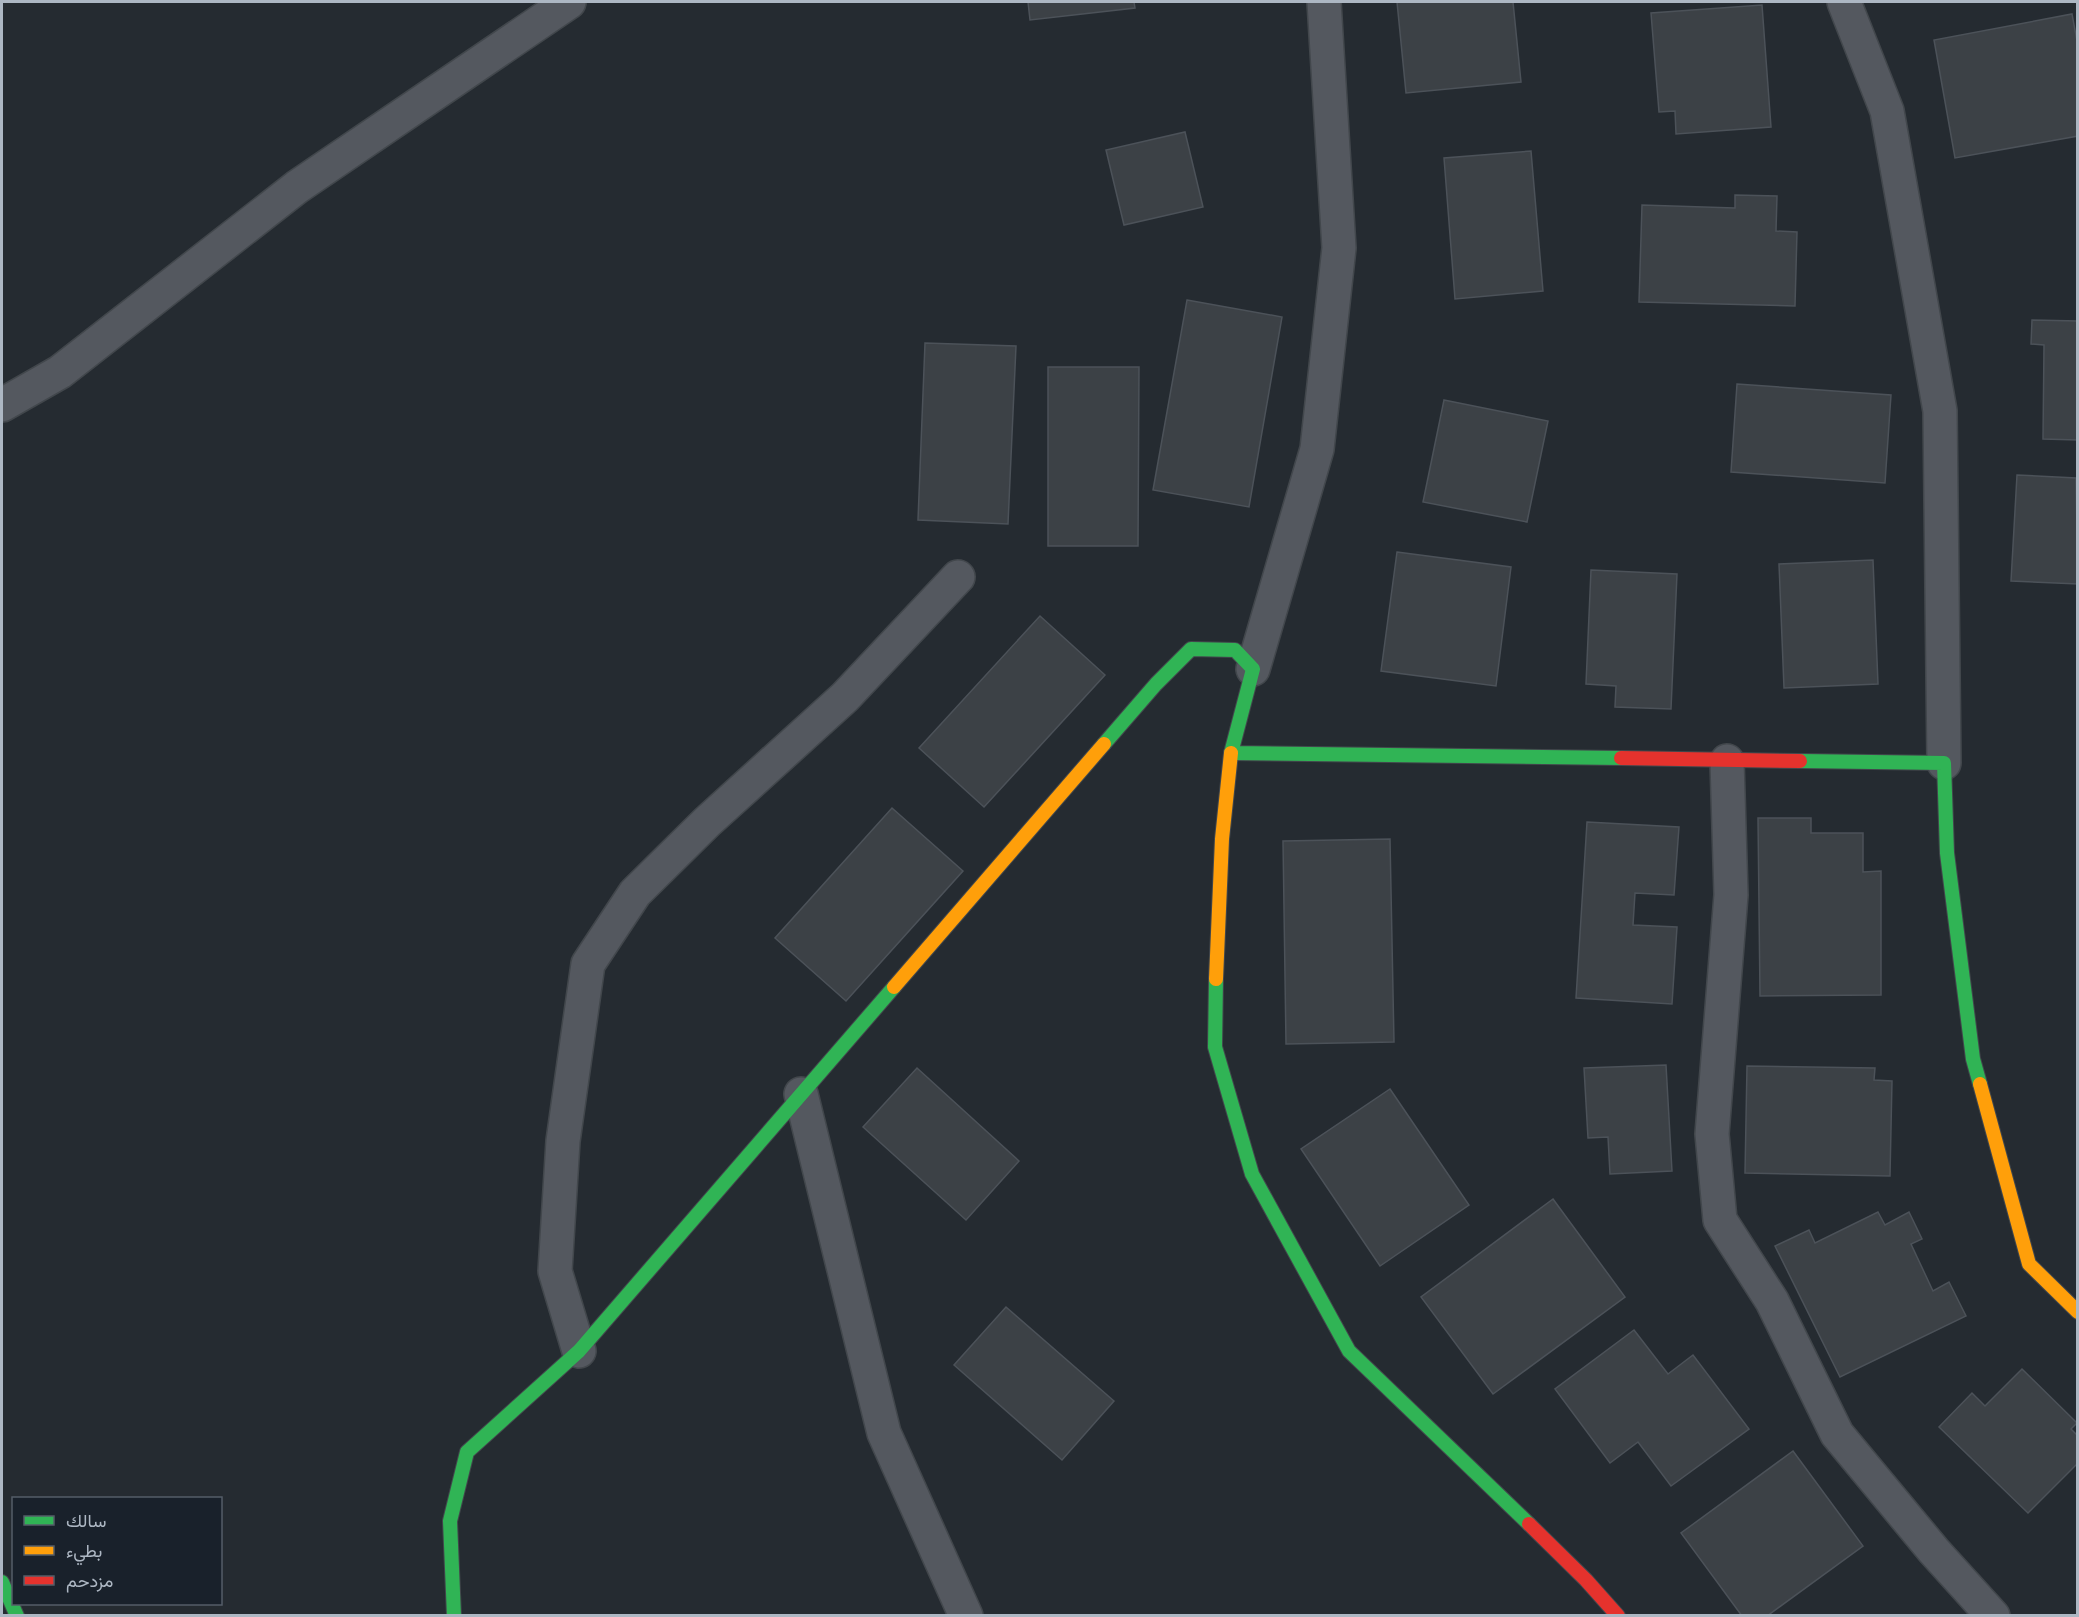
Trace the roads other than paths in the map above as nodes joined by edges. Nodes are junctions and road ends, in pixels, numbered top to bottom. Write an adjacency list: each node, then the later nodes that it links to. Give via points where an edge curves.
1 (569, 2): 4 (street, via 297,187 60,372)
2 (1324, 2): 6 (street, via 1339,248 1317,449)
3 (1844, 2): 9 (street, via 1887,111 1940,411)
4 (2, 405)
5 (958, 577): 12 (street, via 845,697 635,893 588,964 563,1142 555,1271)
6 (1253, 669): 7 (street); 10 (street, via 1235,650 1191,650 1155,684)
7 (1231, 753): 8 (street); 17 (street, via 1218,916 1215,1047 1252,1174 1349,1351 1586,1580)
8 (1727, 761): 9 (street); 18 (street, via 1731,895 1712,1134 1720,1220 1772,1301 1837,1434)
9 (1944, 764): 11 (street, via 1947,853 1973,1059 2029,1264)
10 (801, 1094): 12 (street); 16 (street, via 884,1433)
11 (2078, 1312)
12 (579, 1351): 15 (street, via 468,1452 450,1521)
13 (2, 1582): 14 (street)
14 (12, 1605)
15 (454, 1616)
16 (966, 1616)
17 (1618, 1616)
18 (1993, 1616)

